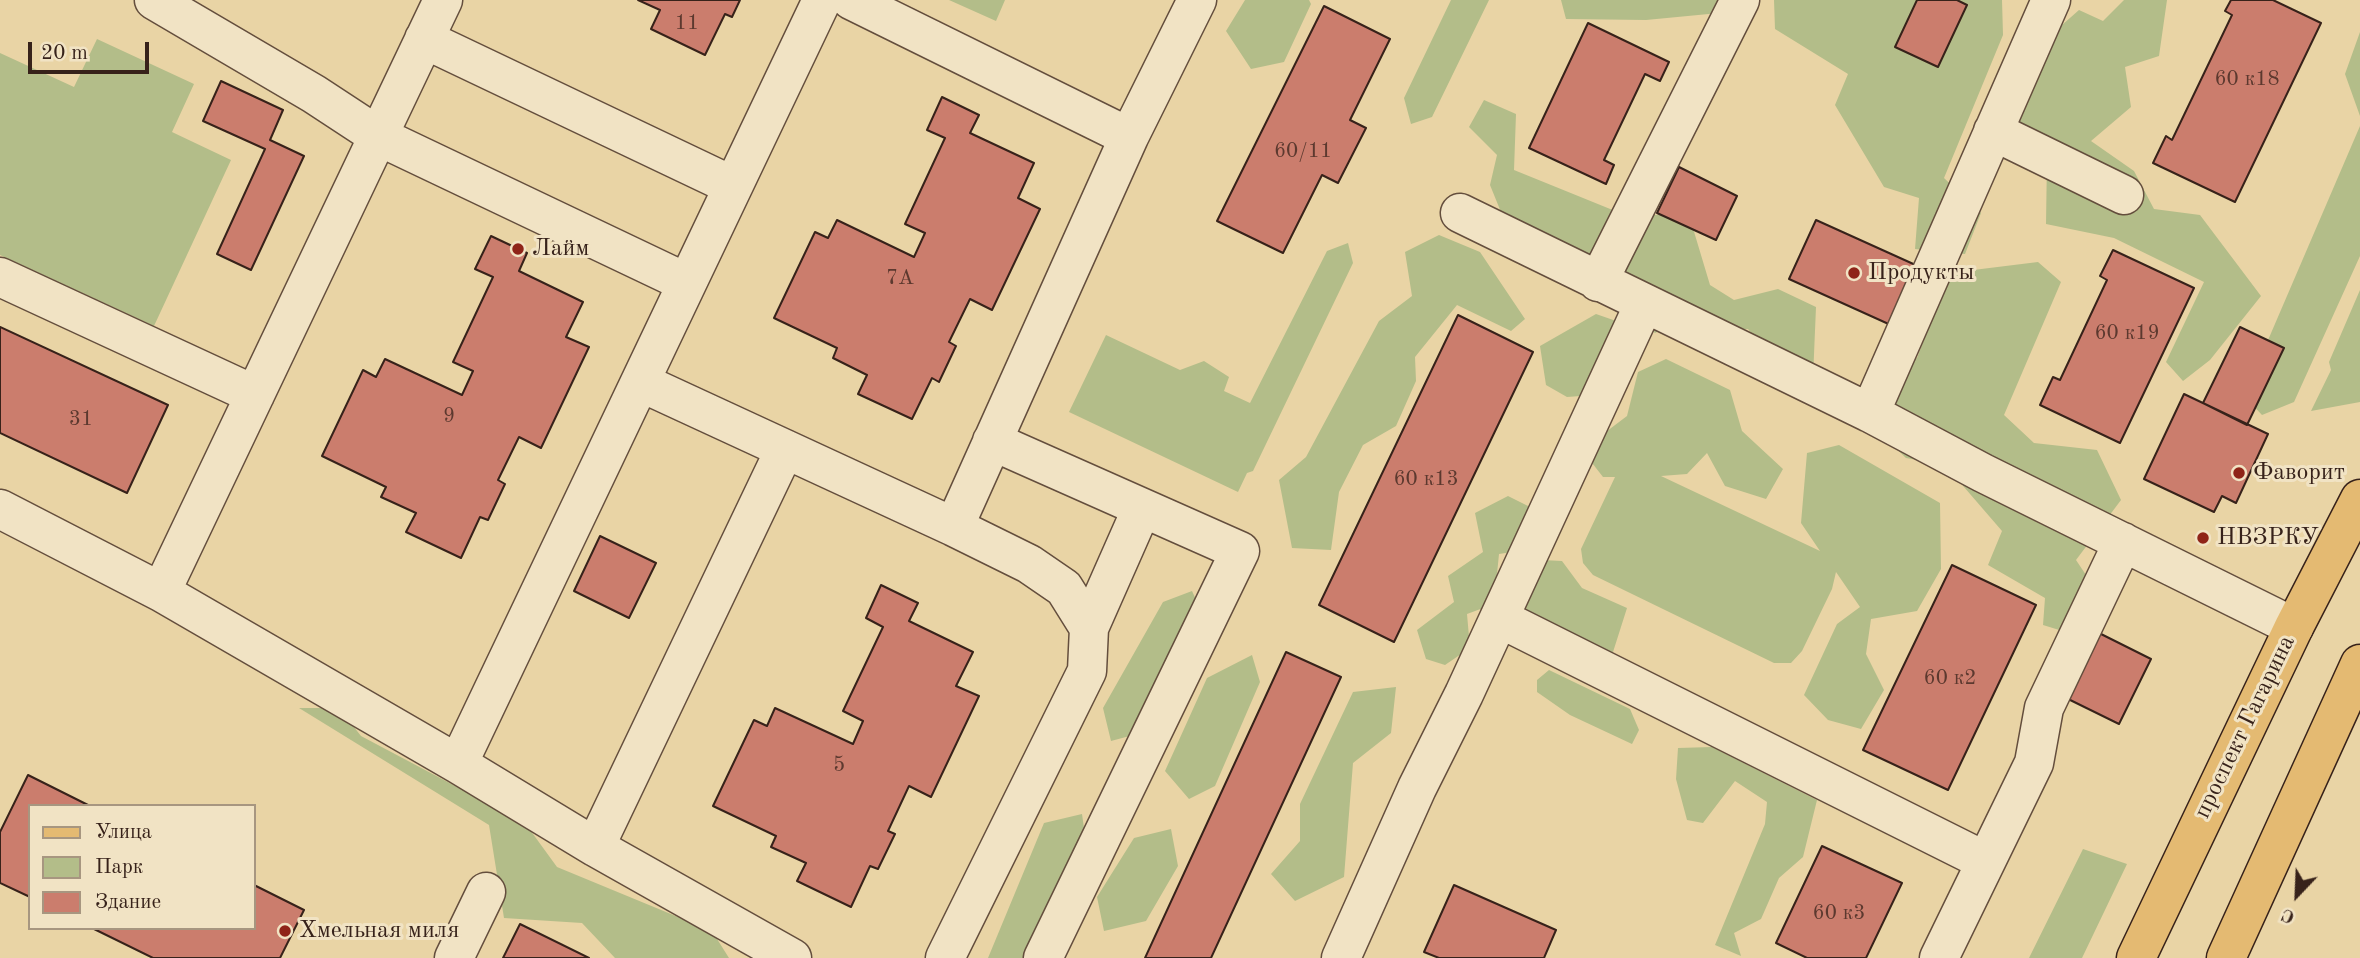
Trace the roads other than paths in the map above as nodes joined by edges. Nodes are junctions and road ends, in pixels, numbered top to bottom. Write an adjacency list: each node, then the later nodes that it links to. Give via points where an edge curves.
1 (154, 0): 9 (street)
2 (822, 0): 11 (street)
3 (851, 0): 10 (street)
4 (1197, 0): 10 (street)
5 (1740, 0): 15 (street)
6 (2051, 0): 8 (street)
7 (432, 12): 9 (street); 11 (street)
8 (1993, 131): 12 (street); 20 (street)
9 (378, 136): 16 (street); 19 (street)
10 (1129, 137): 21 (street)
11 (733, 186): 16 (street)
12 (2124, 195)
13 (1460, 213): 15 (street)
14 (0, 277): 19 (street)
15 (1598, 282): 17 (street)
16 (687, 283): 18 (street)
17 (1644, 304): 20 (street); 29 (street)
18 (640, 382): 22 (street); 33 (street)
19 (255, 396): 28 (street)
20 (1870, 413): 27 (street)
21 (992, 441): 24 (street); 26 (street)
22 (785, 449): 26 (street); 34 (street)
23 (2360, 499): 30 (main road, проспект Гагарина)
24 (1142, 508): 31 (street); 40 (street, via 1240,551)
25 (0, 509): 28 (street)
26 (954, 527): 31 (street, via 1029,564 1064,588)
27 (2123, 542): 30 (street); 35 (street, via 2044,708 2034,763)
28 (161, 592): 33 (street)
29 (1499, 618): 35 (street); 41 (street)
30 (2294, 627): 43 (main road, проспект Гагарина)
31 (1089, 628): 39 (street, via 1087,671)
32 (2360, 664): 44 (main road)
33 (458, 764): 34 (street)
34 (595, 848): 38 (street)
35 (1985, 861): 42 (street)
36 (486, 892): 37 (street)
37 (454, 958)
38 (792, 958)
39 (945, 958)
40 (1043, 958)
41 (1341, 958)
42 (1938, 958)
43 (2136, 958)
44 (2225, 958)

